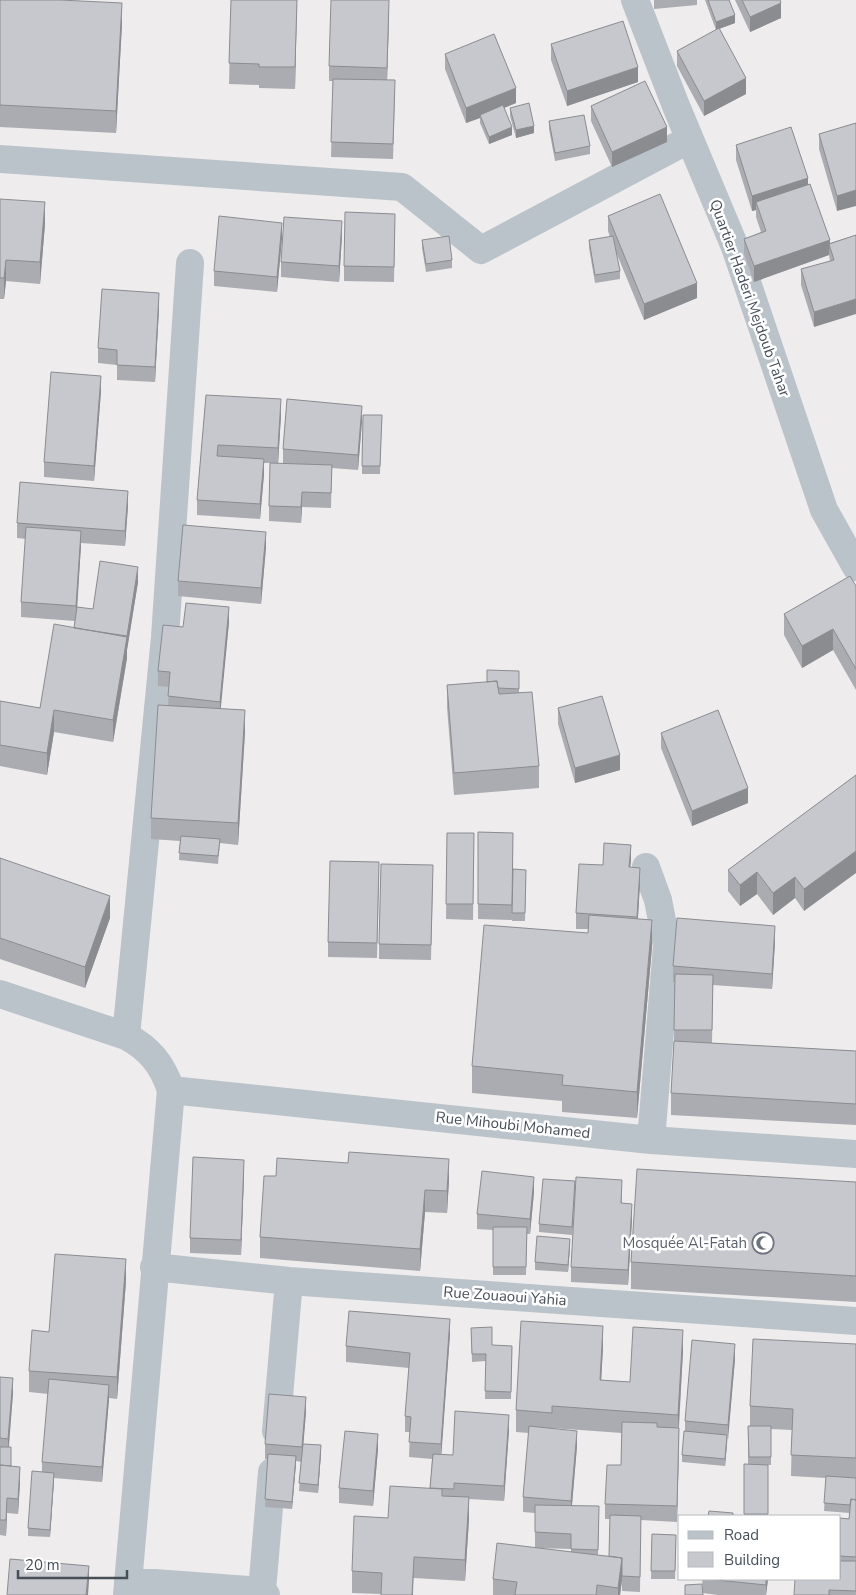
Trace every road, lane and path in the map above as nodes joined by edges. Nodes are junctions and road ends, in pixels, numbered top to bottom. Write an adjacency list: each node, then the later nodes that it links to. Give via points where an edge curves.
1 (635, 0): 2 (street, Quartier Haderi Mejdoub Tahar)
2 (690, 139): 3 (street, via 481,250 402,187); 5 (street, Quartier Haderi Mejdoub Tahar, via 735,246 824,510)
3 (0, 159)
4 (190, 263): 8 (street, via 165,638)
5 (856, 567)
6 (646, 867): 10 (street, via 658,900 667,946)
7 (0, 994): 8 (street)
8 (126, 1036): 9 (street, via 144,1046 165,1072)
9 (171, 1090): 10 (street, Rue Mihoubi Mohamed); 12 (street)
10 (651, 1140): 11 (street, Rue Mihoubi Mohamed)
11 (856, 1154)
12 (154, 1267): 13 (street, Rue Zouaoui Yahia); 15 (street)
13 (289, 1281): 14 (street, Rue Zouaoui Yahia); 16 (street)
14 (856, 1321)
15 (127, 1588): 16 (street)
16 (264, 1593)

